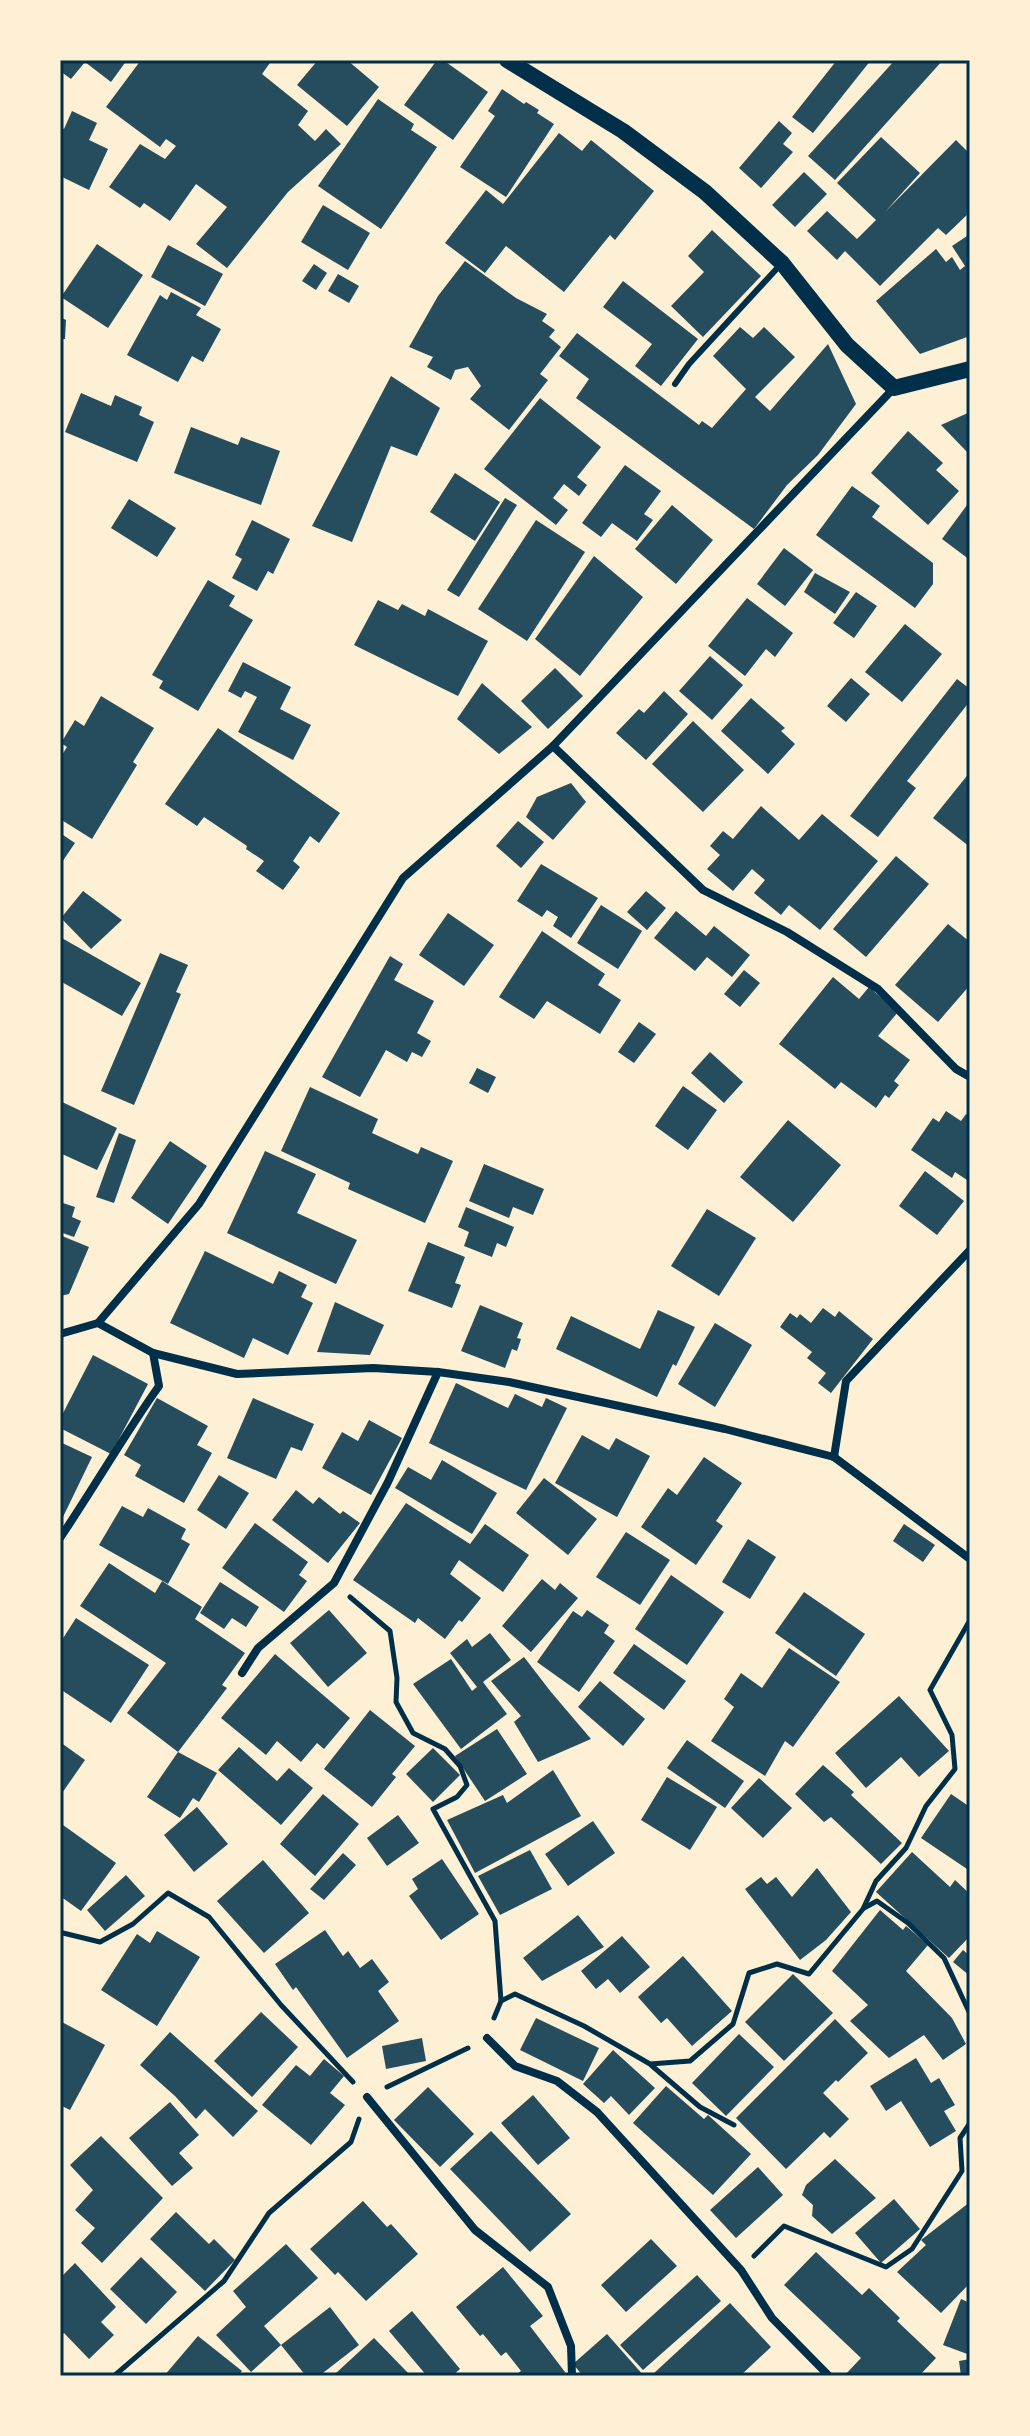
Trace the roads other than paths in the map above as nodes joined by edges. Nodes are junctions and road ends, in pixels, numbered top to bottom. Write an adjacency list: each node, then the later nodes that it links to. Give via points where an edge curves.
1 (507, 60): 2 (main road, via 623,131 705,192)
2 (782, 263): 4 (lane); 5 (main road, via 847,345)
3 (970, 369): 5 (main road)
4 (675, 384)
5 (894, 388): 6 (street)
6 (553, 746): 7 (street, via 703,890 787,932 878,989); 9 (street, via 403,878 199,1204)
7 (970, 1077)
8 (970, 1250): 13 (street, via 846,1381)
9 (98, 1323): 10 (street); 11 (street)
10 (60, 1334)
11 (153, 1353): 12 (street, via 237,1374 373,1368); 14 (street, via 159,1386)
12 (438, 1372): 13 (street, via 509,1382); 16 (street, via 334,1583 258,1648)
13 (834, 1457): 15 (street)
14 (60, 1538)
15 (970, 1559)
16 (242, 1673)
17 (487, 2038): 20 (street, via 515,2066 557,2081 597,2112 741,2270 772,2318)
18 (367, 2097): 19 (street, via 475,2230 548,2287 571,2346)
19 (572, 2376)
20 (829, 2376)

